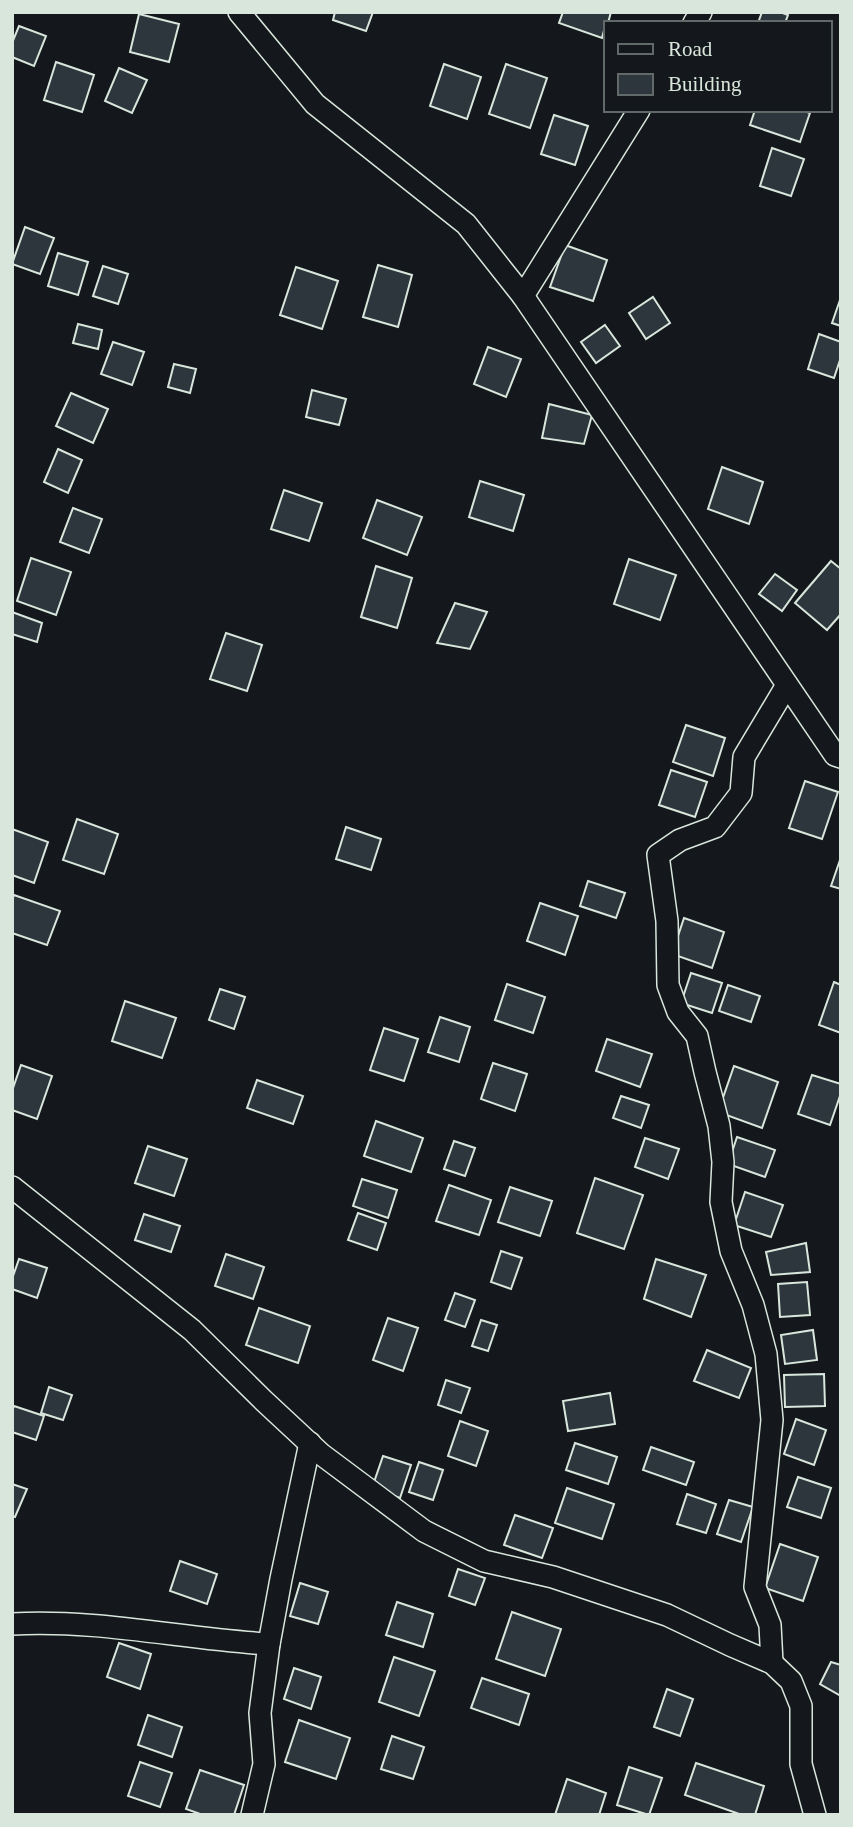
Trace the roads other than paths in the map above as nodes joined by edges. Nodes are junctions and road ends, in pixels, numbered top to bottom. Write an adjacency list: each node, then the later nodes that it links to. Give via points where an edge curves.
1 (239, 12): 3 (street, via 315,104 466,224)
2 (638, 112): 3 (street)
3 (523, 296): 4 (street)
4 (788, 685): 5 (street, via 835,755); 10 (street, via 744,757 741,793 715,827 680,840 659,855 668,985 678,1012 697,1036 719,1126 721,1202 731,1251 766,1354 772,1420 755,1587 769,1625)
5 (841, 757)
6 (12, 1187): 7 (street, via 192,1330)
7 (310, 1443): 9 (street); 10 (street, via 424,1531 484,1561 553,1577 667,1615)
8 (12, 1623): 9 (street, via 94,1625)
9 (269, 1644): 11 (street, via 260,1713 264,1764)
10 (772, 1663): 12 (street, via 792,1681 801,1706 800,1764)
11 (252, 1815)
12 (815, 1815)

